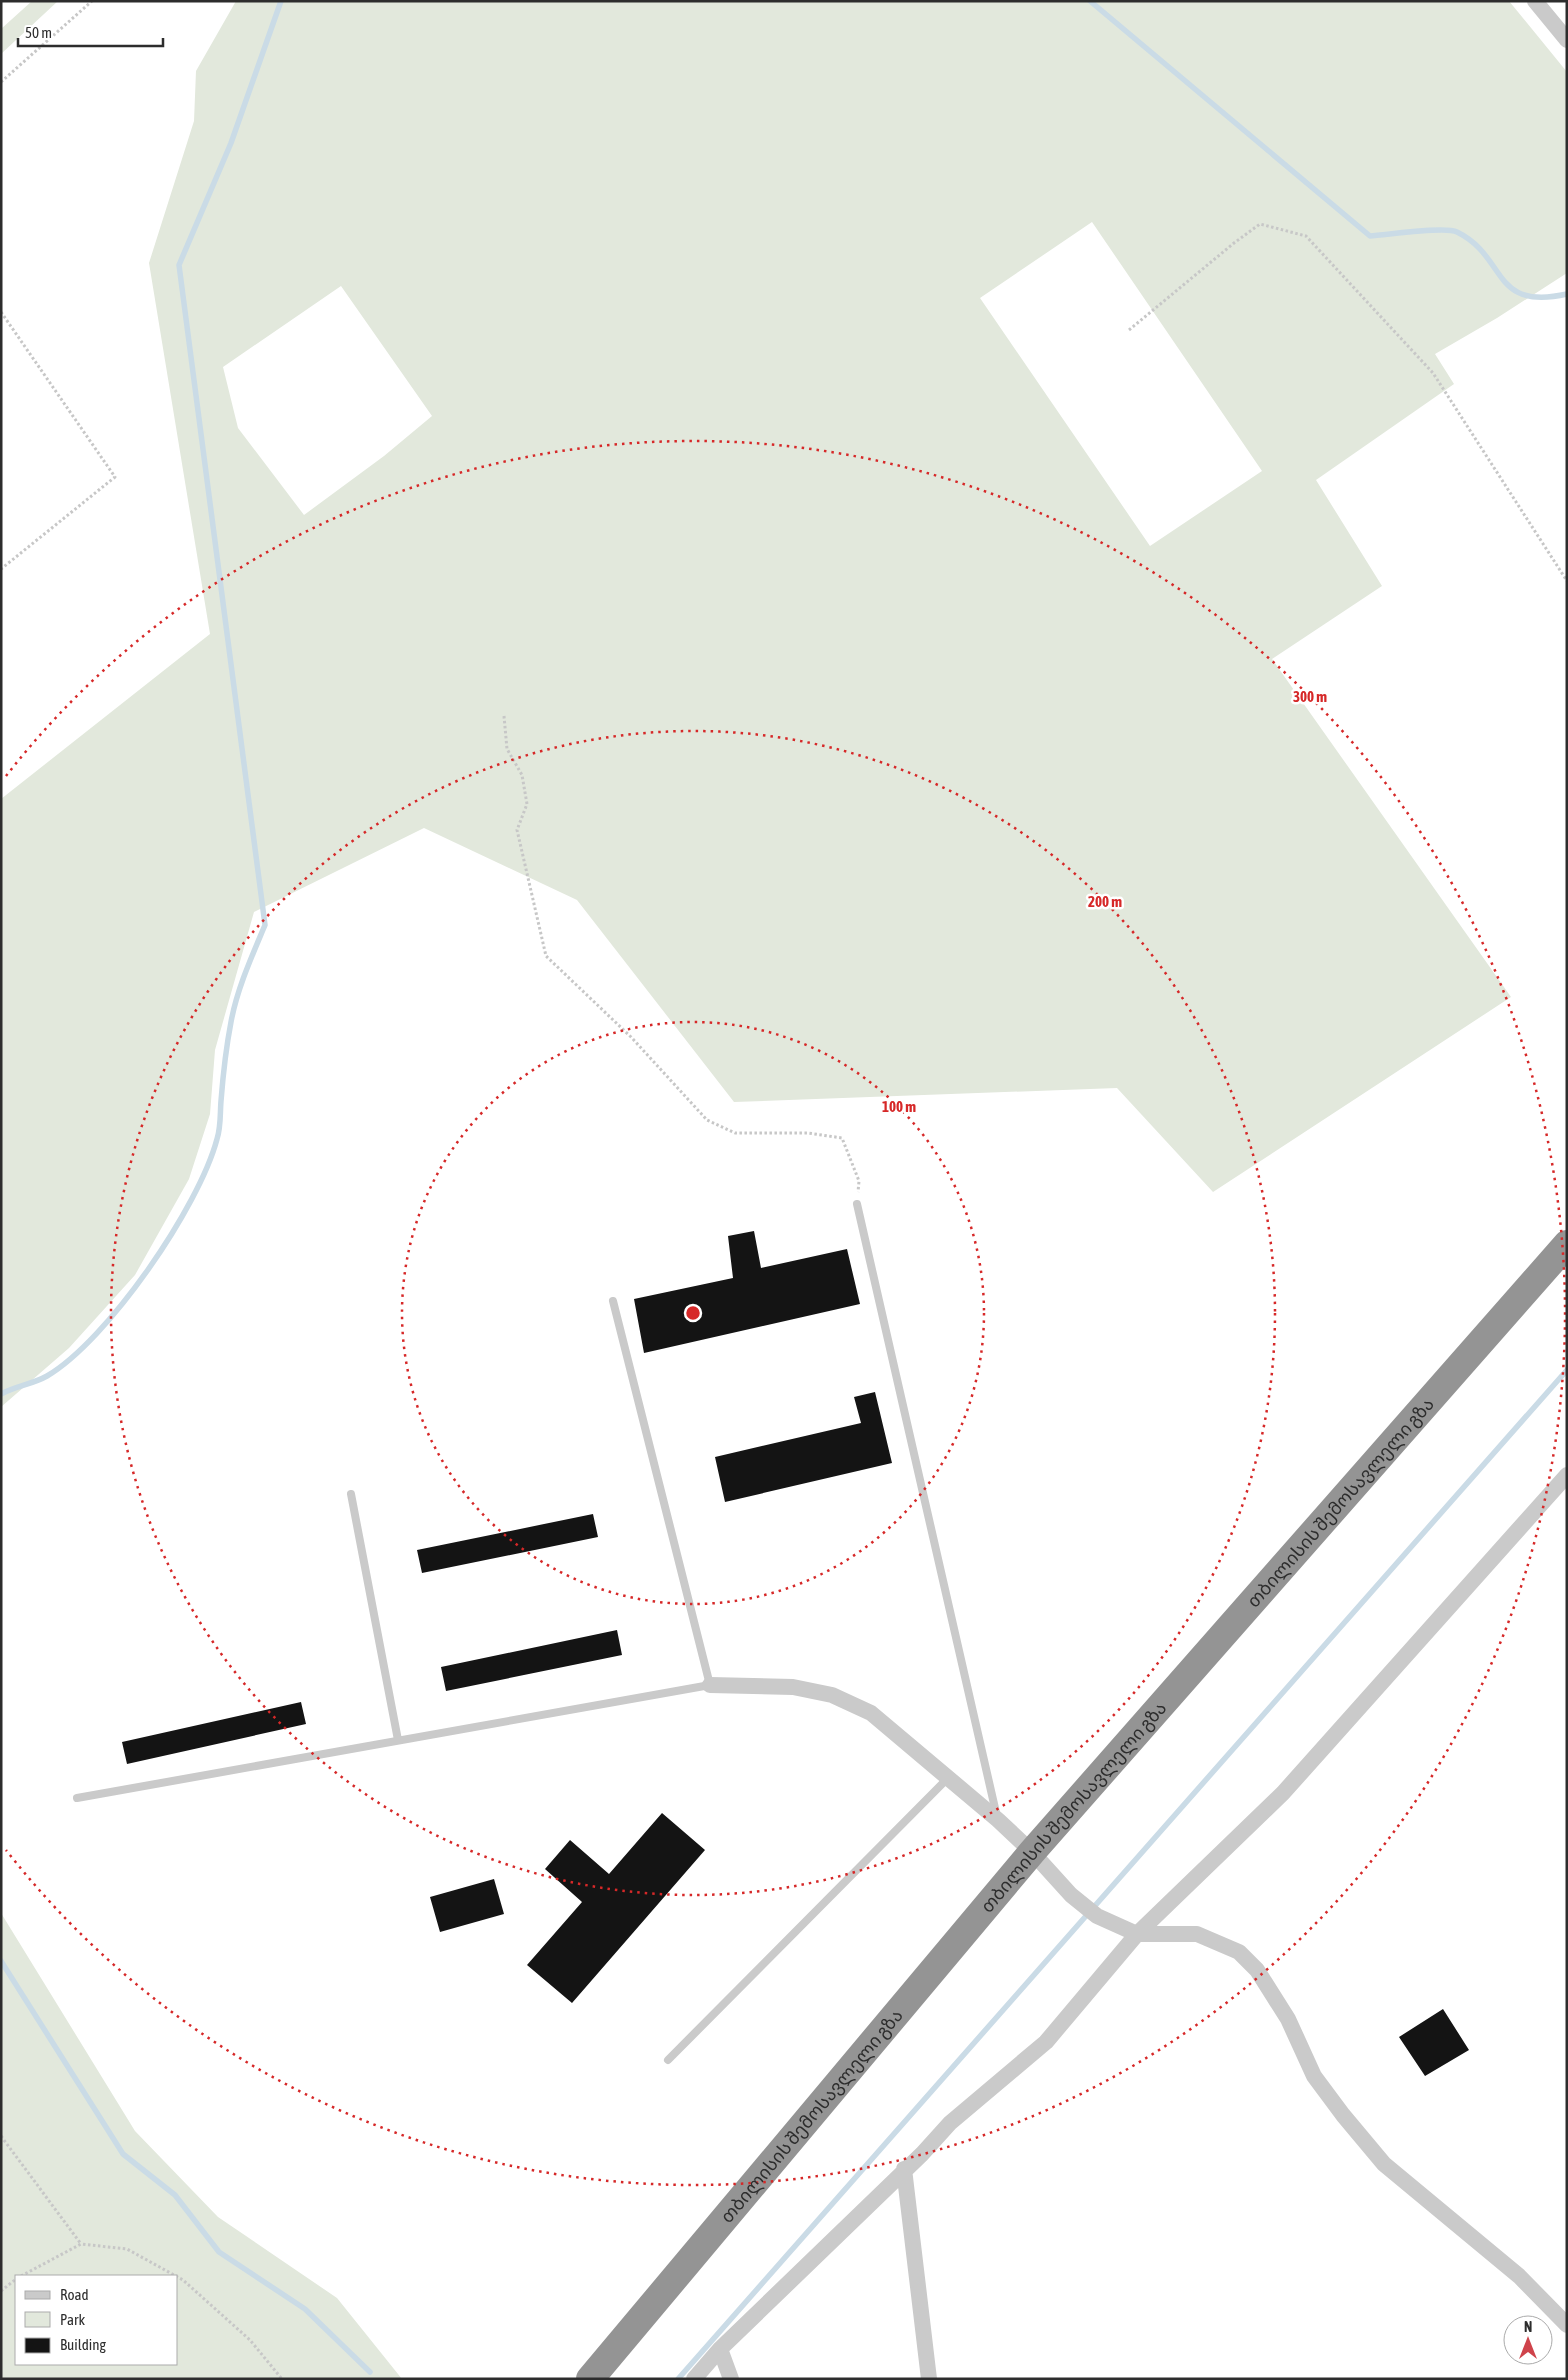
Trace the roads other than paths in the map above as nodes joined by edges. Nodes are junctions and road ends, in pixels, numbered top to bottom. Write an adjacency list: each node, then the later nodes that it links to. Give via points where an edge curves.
1 (1535, 1): 2 (street)
2 (1567, 40)
3 (857, 1204): 12 (lane)
4 (1567, 1244): 13 (highway, თბილისის შემოსავლელი გზა)
5 (613, 1301): 8 (lane)
6 (1567, 1474): 14 (street, via 1283,1793)
7 (351, 1494): 9 (lane)
8 (710, 1684): 9 (lane); 10 (street, via 793,1687 832,1695 871,1713)
9 (398, 1740): 11 (lane)
10 (948, 1778): 12 (street); 15 (lane)
11 (76, 1798)
12 (998, 1820): 13 (street)
13 (1032, 1852): 14 (street, via 1071,1894 1097,1916); 19 (highway, თბილისის შემოსავლელი გზა)
14 (1137, 1934): 16 (street, via 1046,2042 950,2122); 17 (street, via 1197,1934 1238,1952 1257,1970 1288,2019 1314,2076 1384,2164 1520,2276)
15 (668, 2060)
16 (904, 2169): 18 (street); 22 (street)
17 (1567, 2325)
18 (720, 2349): 20 (street); 21 (street)
19 (590, 2379)
20 (694, 2379)
21 (731, 2379)
22 (929, 2379)

